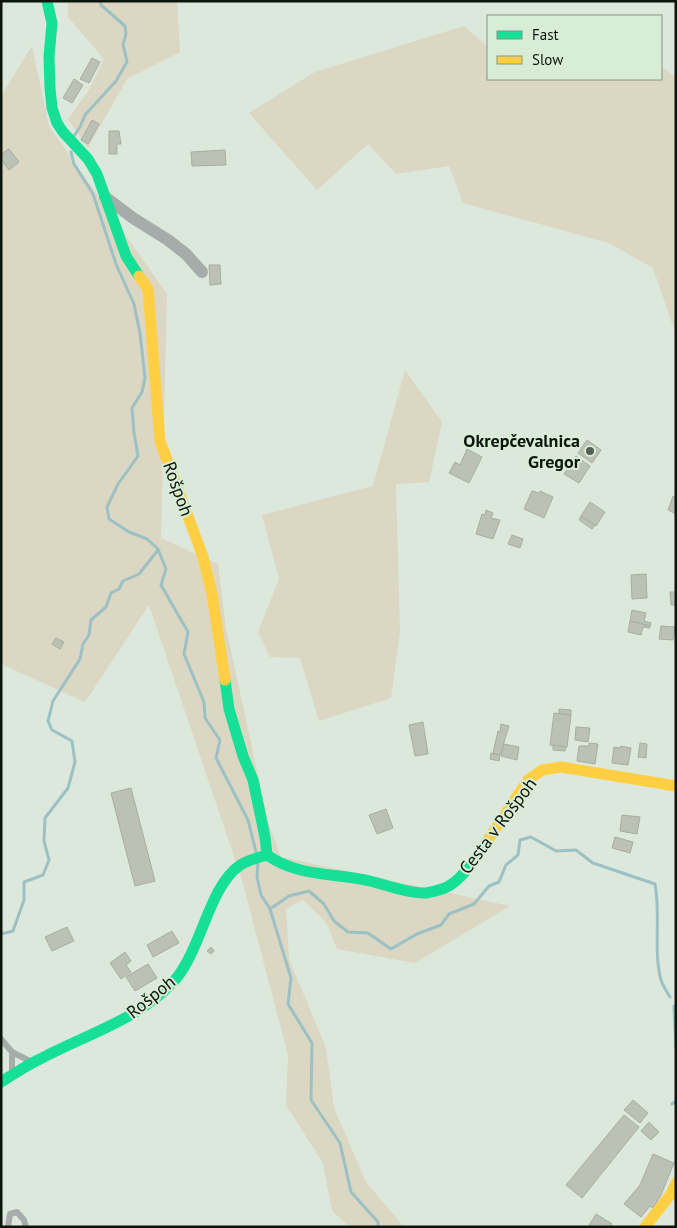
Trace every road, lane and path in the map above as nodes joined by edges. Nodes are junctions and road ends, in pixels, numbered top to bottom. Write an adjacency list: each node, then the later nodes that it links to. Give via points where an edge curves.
1 (47, 1): 2 (street, Rošpoh, via 52,23 49,57 52,108 57,123 96,174)
2 (105, 197): 3 (street, via 168,240); 5 (street, Rošpoh, via 126,256 148,289 160,441 203,557 212,594 229,709 253,780 265,837)
3 (202, 272)
4 (676, 786): 5 (street, Cesta v Rošpoh, via 561,767 542,770 528,780 468,869 447,886 426,894 369,881 304,872)
5 (259, 858): 8 (street, Rošpoh, via 236,868 224,884 184,970 162,993 125,1019)
6 (1, 1040): 7 (lane)
7 (12, 1052): 8 (lane); 9 (lane)
8 (32, 1062): 9 (street, Rošpoh)
9 (12, 1074): 10 (street, Rošpoh)
10 (1, 1082)
11 (676, 1184): 14 (street)
12 (8, 1227): 13 (lane, via 10,1214 17,1212)
13 (26, 1227)
14 (645, 1227)

